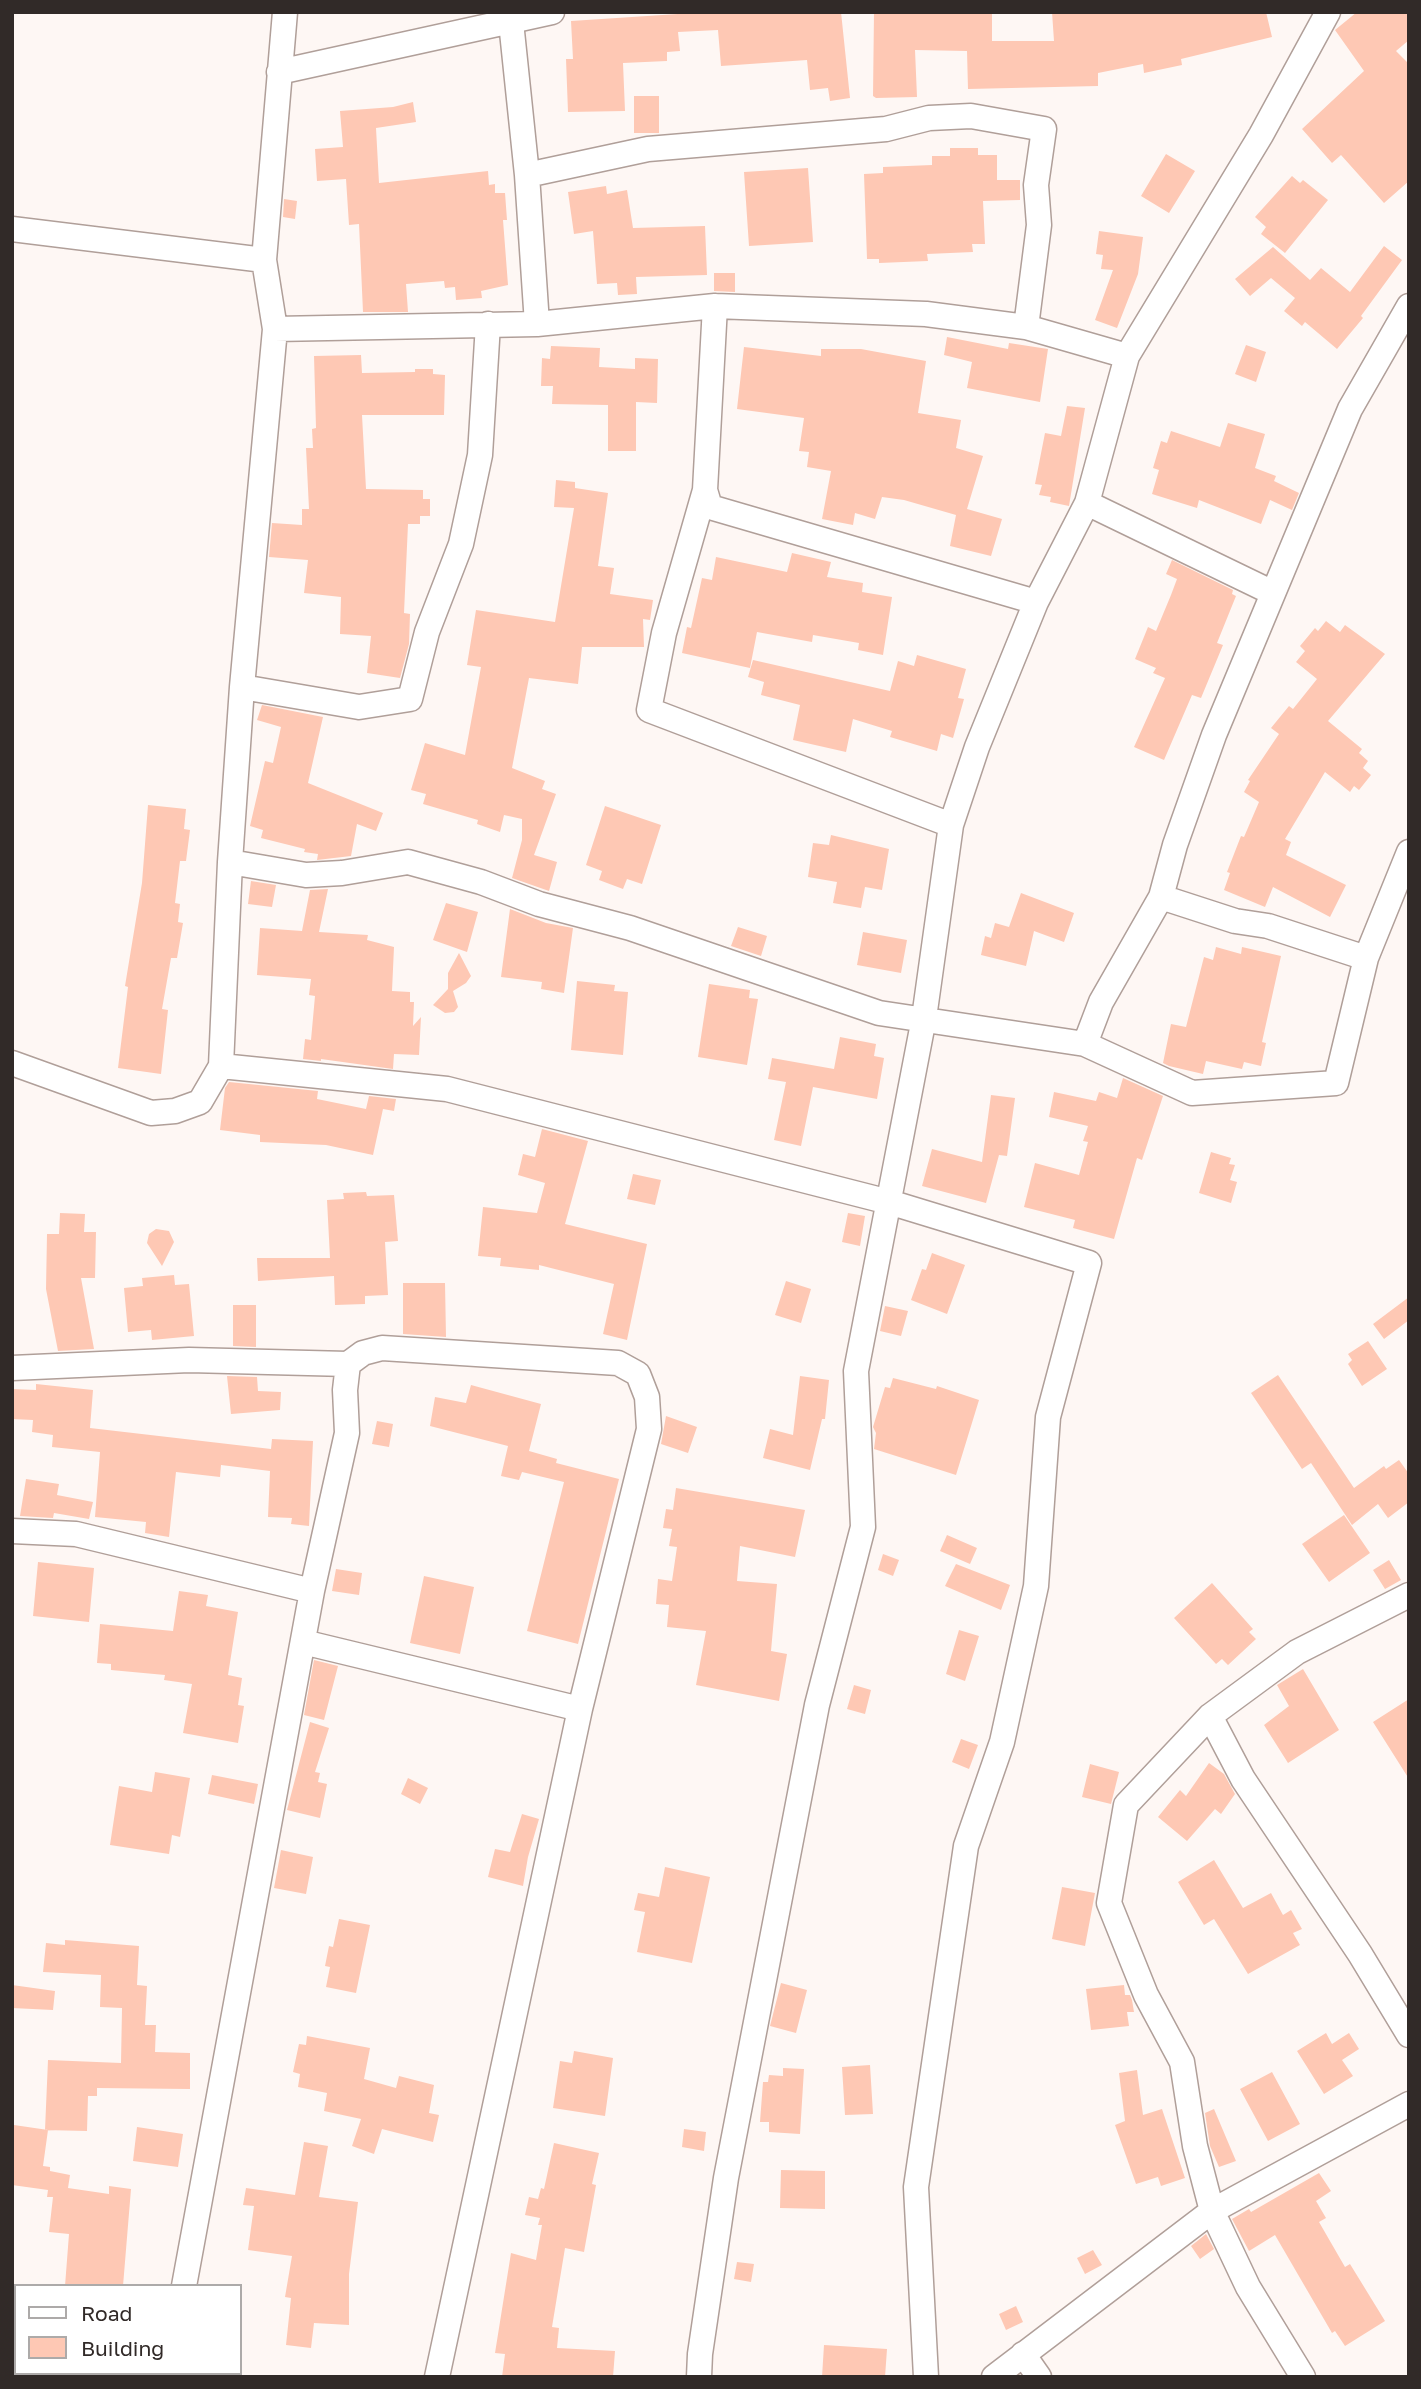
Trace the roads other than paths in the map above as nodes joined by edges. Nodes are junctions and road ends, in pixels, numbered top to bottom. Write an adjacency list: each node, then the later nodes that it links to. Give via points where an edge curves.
1 (285, 12): 5 (street)
2 (552, 12): 4 (street)
3 (1328, 12): 15 (street, via 1261,135)
4 (511, 22): 5 (street); 6 (street)
5 (279, 72): 8 (street)
6 (527, 176): 12 (street); 13 (street, via 648,149 886,129 929,118 971,116 1044,128 1036,185 1039,225)
7 (12, 229): 8 (street)
8 (264, 260): 14 (street)
9 (715, 306): 12 (street); 13 (street, via 926,314); 16 (street)
10 (1409, 306): 18 (street, via 1349,409)
11 (488, 324): 12 (street); 14 (street); 20 (street, via 480,455 461,544 426,632 410,699 359,707)
12 (537, 324)
13 (1026, 327): 15 (street)
14 (275, 329): 20 (street)
15 (1126, 356): 17 (street)
16 (705, 490): 19 (street, via 710,507); 21 (street, via 664,633 649,710)
17 (1087, 503): 18 (street); 19 (street)
18 (1271, 592): 24 (street, via 1214,735)
19 (1036, 602): 21 (street)
20 (242, 687): 23 (street)
21 (951, 825): 26 (street)
22 (1409, 852): 25 (street)
23 (230, 862): 26 (street, via 306,875 408,862 630,928 879,1013); 29 (street)
24 (1161, 897): 25 (street); 27 (street, via 1101,1002)
25 (1366, 958): 27 (street, via 1336,1083 1192,1093)
26 (924, 1018): 27 (street); 30 (street)
27 (1085, 1044)
28 (12, 1063): 29 (street, via 151,1113 200,1102)
29 (221, 1066): 30 (street, via 447,1090)
30 (889, 1202): 45 (street, via 856,1371 863,1527 814,1718 726,2178); 46 (street, via 1089,1263 1048,1417 1036,1586 1002,1742 966,1846 954,1921 916,2187)
31 (348, 1364): 32 (street, via 190,1360); 34 (street, via 347,1433); 37 (street, via 363,1353 382,1348 598,1360 618,1363 638,1374 647,1398 649,1429)
32 (12, 1368)
33 (12, 1531): 34 (street, via 75,1534)
34 (312, 1591): 36 (street)
35 (1409, 1595): 38 (street, via 1297,1652)
36 (303, 1642): 37 (street); 42 (street)
37 (580, 1709): 44 (street)
38 (1210, 1716): 39 (street, via 1243,1779); 41 (street, via 1126,1805 1109,1903 1146,1995 1182,2062 1195,2146)
39 (1409, 2035)
40 (1409, 2104): 41 (street)
41 (1212, 2211): 43 (street); 49 (street, via 1248,2287)
42 (184, 2284)
43 (1023, 2354): 47 (street); 48 (street)
44 (437, 2377)
45 (699, 2377)
46 (926, 2377)
47 (994, 2377)
48 (1039, 2377)
49 (1303, 2377)

